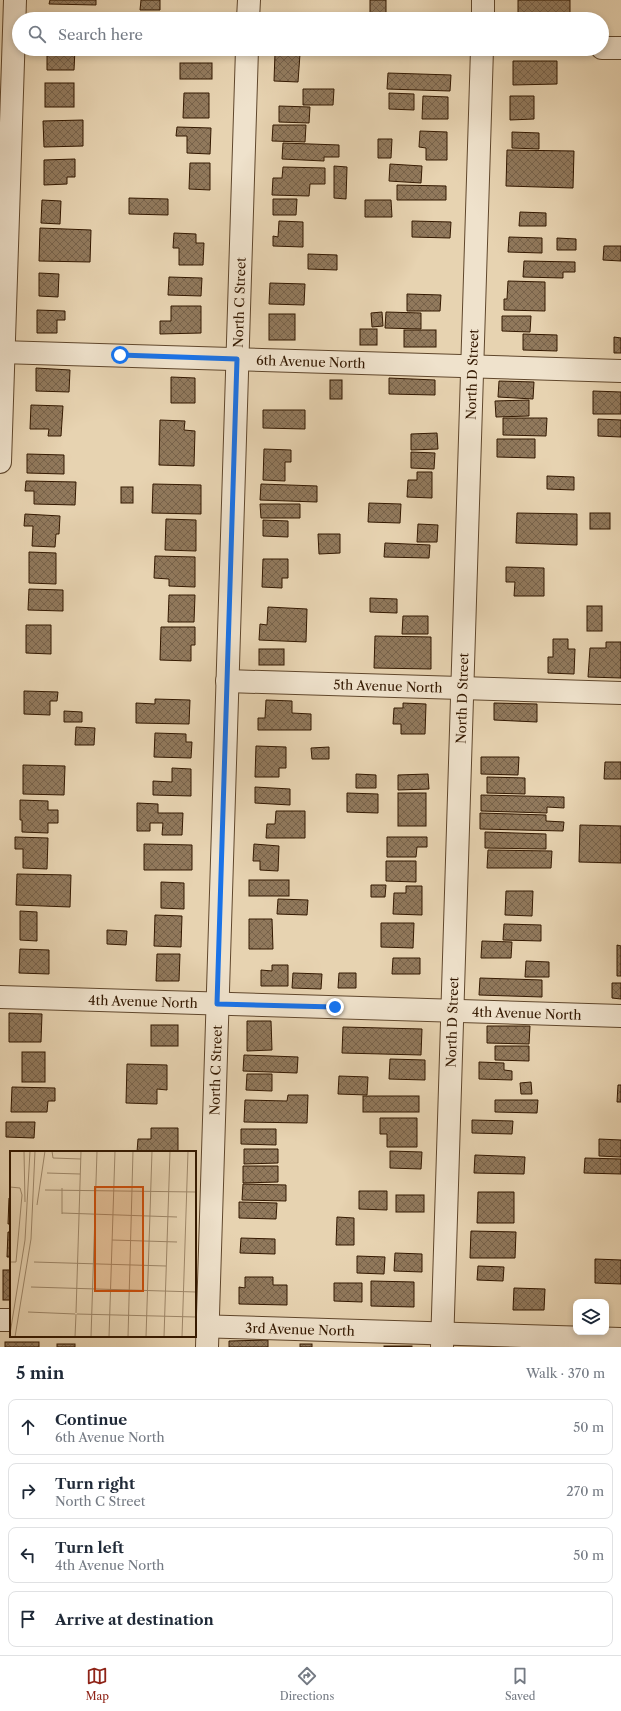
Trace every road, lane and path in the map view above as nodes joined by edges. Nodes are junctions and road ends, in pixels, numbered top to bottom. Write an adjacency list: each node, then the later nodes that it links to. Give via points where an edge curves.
1 (15, 0): 4 (street)
2 (249, 0): 5 (street)
3 (483, 0): 6 (street)
4 (13, 12)
5 (248, 12)
6 (483, 12)
7 (11, 29): 12 (street)
8 (609, 48): 9 (street)
9 (621, 48)
10 (247, 56): 13 (street, North C Street)
11 (482, 56): 14 (street, North D Street)
12 (2, 352): 13 (street, 6th Avenue North); 16 (street)
13 (237, 359): 14 (street, 6th Avenue North); 17 (street, North C Street)
14 (472, 366): 15 (street, 6th Avenue North); 18 (street, North D Street)
15 (621, 371)
16 (0, 462)
17 (227, 681): 18 (street, 5th Avenue North); 21 (street, North C Street)
18 (462, 689): 19 (street, 5th Avenue North); 22 (street, North D Street)
19 (621, 693)
20 (0, 997): 21 (street, 4th Avenue North)
21 (217, 1004): 22 (street, 4th Avenue North); 24 (street, North C Street)
22 (452, 1011): 23 (street, 4th Avenue North); 26 (street, North D Street)
23 (621, 1016)
24 (203, 1333): 26 (street, 3rd Avenue North)
25 (621, 1339): 26 (street, 3rd Avenue North)
26 (442, 1340)

